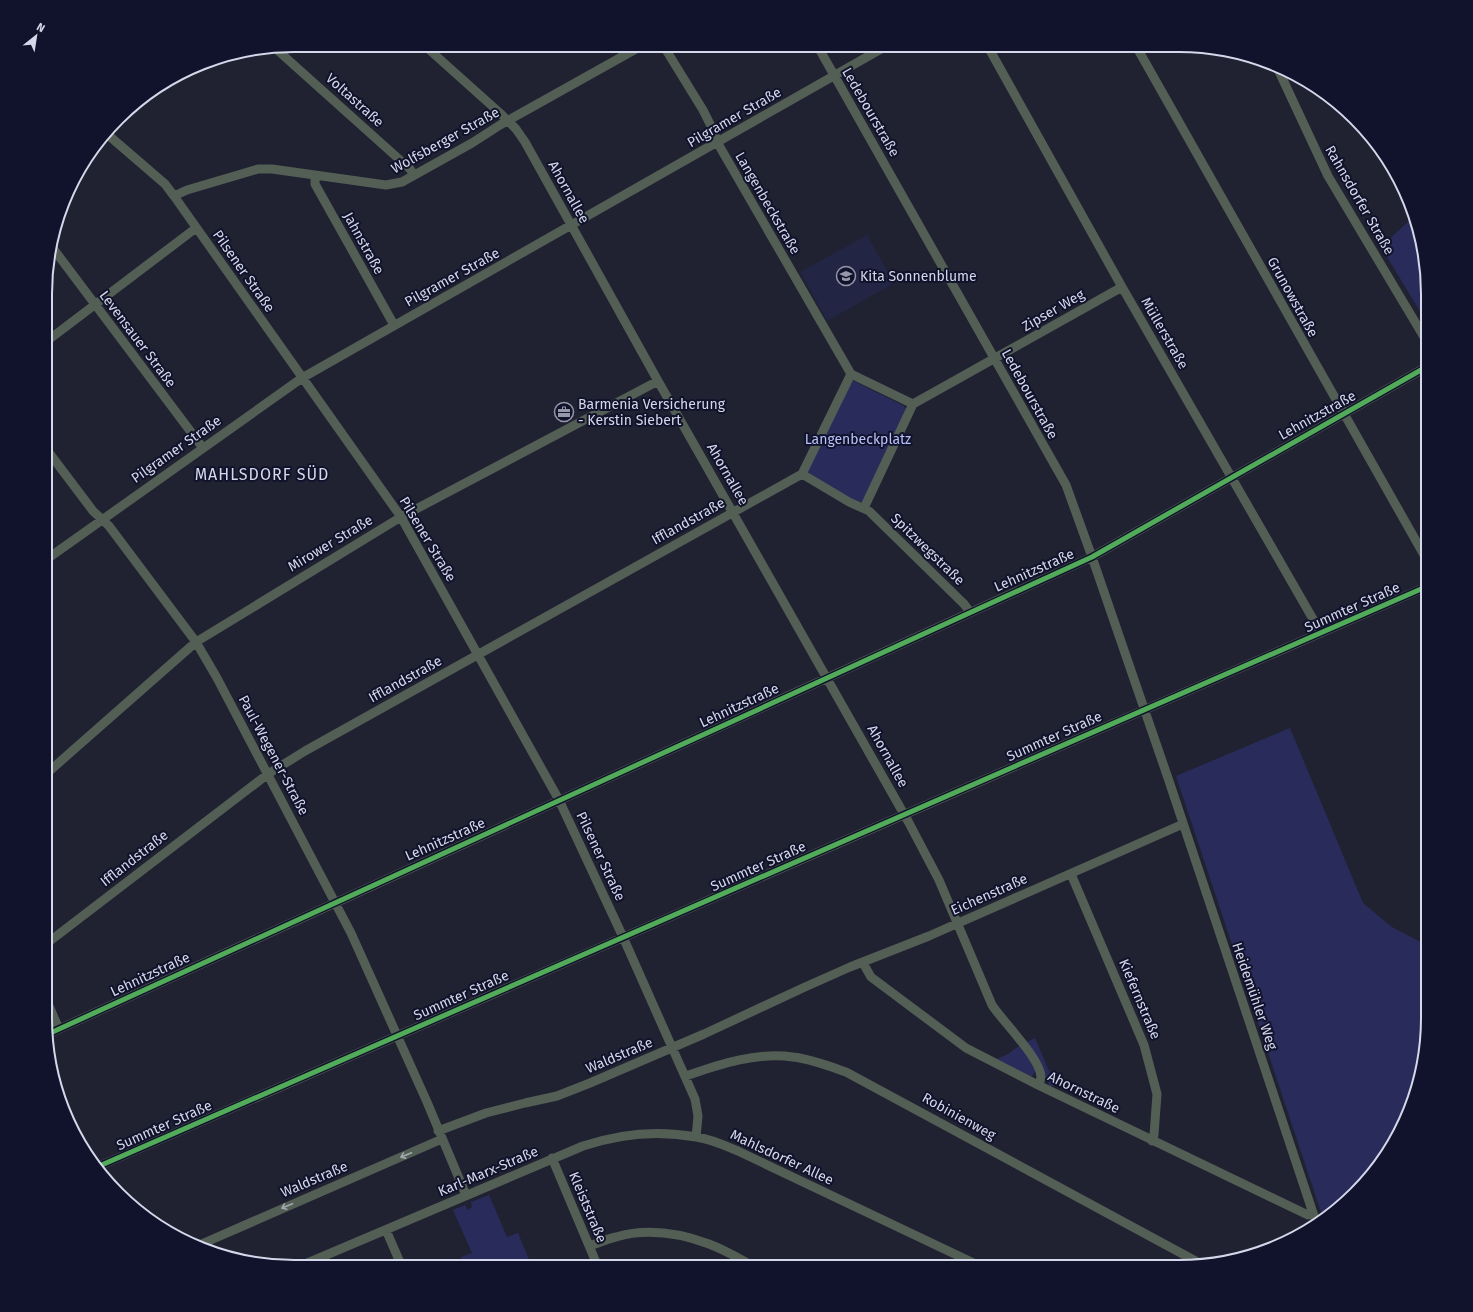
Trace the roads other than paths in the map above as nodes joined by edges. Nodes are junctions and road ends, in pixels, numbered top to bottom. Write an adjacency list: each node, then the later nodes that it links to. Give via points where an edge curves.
1 (432, 52): 13 (street, Ahornallee)
2 (623, 52): 10 (street)
3 (630, 52): 10 (street, Wolfsberger Straße)
4 (667, 52): 15 (street, Langenbeckstraße, via 703,110)
5 (821, 52): 12 (street, Ledebourstraße)
6 (876, 52): 12 (street, Pilgramer Straße)
7 (991, 52): 22 (street, Müllerstraße)
8 (1139, 52): 33 (street, Grunowstraße)
9 (280, 53): 17 (street, Voltastraße, via 410,168)
10 (625, 55): 13 (street, Wolfsberger Straße)
11 (1280, 74): 25 (street, Rahnsdorfer Straße, via 1328,176)
12 (834, 76): 15 (street, Pilgramer Straße); 27 (street, Ledebourstraße)
13 (508, 121): 17 (street, Wolfsberger Straße, via 472,144); 19 (street, Ahornallee, via 525,142)
14 (110, 137): 18 (street, Pilsener Straße, via 165,184)
15 (716, 142): 19 (street, Pilgramer Straße); 29 (street, Langenbeckstraße)
16 (315, 175): 17 (street, Wolfsberger Straße, via 386,184 402,182); 18 (street, Wolfsberger Straße, via 258,169); 24 (street, Jahnstraße, via 315,184)
17 (414, 175)
18 (174, 196): 20 (street, Pilsener Straße)
19 (571, 224): 24 (street, Pilgramer Straße); 31 (street, Ahornallee)
20 (196, 228): 23 (street); 30 (street, Pilsener Straße)
21 (56, 252): 23 (street, Levensauer Straße)
22 (1122, 287): 27 (street, Zipser Weg); 37 (street, Müllerstraße)
23 (95, 305): 26 (street); 34 (street, Levensauer Straße)
24 (394, 325): 30 (street, Pilgramer Straße)
25 (1421, 330)
26 (52, 336)
27 (995, 359): 32 (street, Zipser Weg); 44 (street, Ledebourstraße, via 1066,486)
28 (1421, 370): 33 (street, Lehnitzstraße)
29 (851, 374): 32 (street); 36 (street)
30 (302, 378): 34 (street, Pilgramer Straße); 40 (street, Pilsener Straße)
31 (658, 381): 39 (street, Ahornallee); 40 (street, Mirower Straße)
32 (913, 404): 38 (street)
33 (1344, 414): 37 (street, Lehnitzstraße); 42 (street, Grunowstraße)
34 (203, 448): 41 (street, Pilgramer Straße)
35 (52, 457): 41 (street, Paul-Wegener-Straße)
36 (802, 474): 38 (street); 39 (street, Ifflandstraße)
37 (1232, 476): 44 (street, Lehnitzstraße); 47 (street, Müllerstraße)
38 (864, 508): 46 (street, Spitzwegstraße)
39 (733, 512): 49 (street, Ifflandstraße); 50 (street, Ahornallee)
40 (401, 517): 48 (street, Mirower Straße); 49 (street, Pilsener Straße)
41 (101, 519): 43 (street, Pilgramer Straße); 48 (street, Paul-Wegener-Straße)
42 (1421, 550)
43 (52, 555)
44 (1092, 557): 46 (street, Lehnitzstraße); 51 (street, Ledebourstraße)
45 (1421, 589): 47 (street, Summter Straße)
46 (970, 612): 50 (street, Lehnitzstraße)
47 (1321, 633): 51 (street, Summter Straße)
48 (196, 642): 52 (street, Mirower Straße); 53 (street, Paul-Wegener-Straße)
49 (479, 654): 53 (street, Ifflandstraße); 55 (street, Pilsener Straße)
50 (828, 678): 55 (street, Lehnitzstraße); 56 (street, Ahornallee)
51 (1144, 709): 54 (street, Ledebourstraße); 56 (street, Summter Straße)
52 (52, 769)
53 (268, 774): 59 (street, Paul-Wegener-Straße); 62 (street, Ifflandstraße)
54 (1169, 779): 57 (street, Heidemühler Weg)
55 (559, 800): 59 (street, Lehnitzstraße); 61 (street, Pilsener Straße)
56 (904, 815): 60 (street, Ahornallee, via 939,880); 61 (street, Summter Straße)
57 (1183, 824): 58 (street, Eichenstraße); 78 (street, Heidemühler Weg)
58 (1071, 874): 60 (street, Eichenstraße); 74 (street, Kiefernstraße, via 1144,1045 1157,1094)
59 (336, 903): 66 (street, Lehnitzstraße); 68 (street, Paul-Wegener-Straße)
60 (958, 923): 63 (street, Eichenstraße); 71 (street, Ahornallee, via 992,1005 1039,1068 1041,1078)
61 (623, 937): 68 (street, Summter Straße); 69 (street, Pilsener Straße)
62 (52, 939)
63 (863, 963): 64 (street, Eichenstraße); 71 (street, Ahornstraße, via 871,977 961,1045)
64 (805, 987): 69 (street, Waldstraße)
65 (52, 1013): 66 (street)
66 (59, 1029): 67 (street, Lehnitzstraße)
67 (53, 1032)
68 (397, 1036): 72 (street, Paul-Wegener-Straße); 76 (street, Summter Straße)
69 (673, 1047): 70 (street); 72 (street, Waldstraße, via 557,1096 486,1113)
70 (686, 1076): 73 (street, via 695,1099 698,1116); 82 (street, Robinienweg, via 746,1058 764,1056 794,1057 828,1065 846,1072)
71 (1038, 1085): 74 (street, Ahornstraße)
72 (440, 1135): 77 (street, Paul-Wegener-Straße); 80 (street, Waldstraße, one-way to 80)
73 (696, 1137): 75 (street, Karl-Marx-Straße, via 651,1134 613,1137); 87 (street, Mahlsdorfer Allee, via 748,1155)
74 (1152, 1140): 78 (street, Ahornstraße)
75 (552, 1158): 77 (street, Karl-Marx-Straße); 81 (street, Kleiststraße)
76 (102, 1165)
77 (466, 1195): 79 (street, Karl-Marx-Straße)
78 (1314, 1218)
79 (386, 1230): 83 (street, Karl-Marx-Straße); 84 (street)
80 (204, 1243)
81 (590, 1246): 85 (street, Kleiststraße); 86 (street, via 634,1233 656,1232 682,1235 710,1244)
82 (1193, 1259)
83 (314, 1260)
84 (399, 1260)
85 (595, 1260)
86 (741, 1260)
87 (967, 1260)

